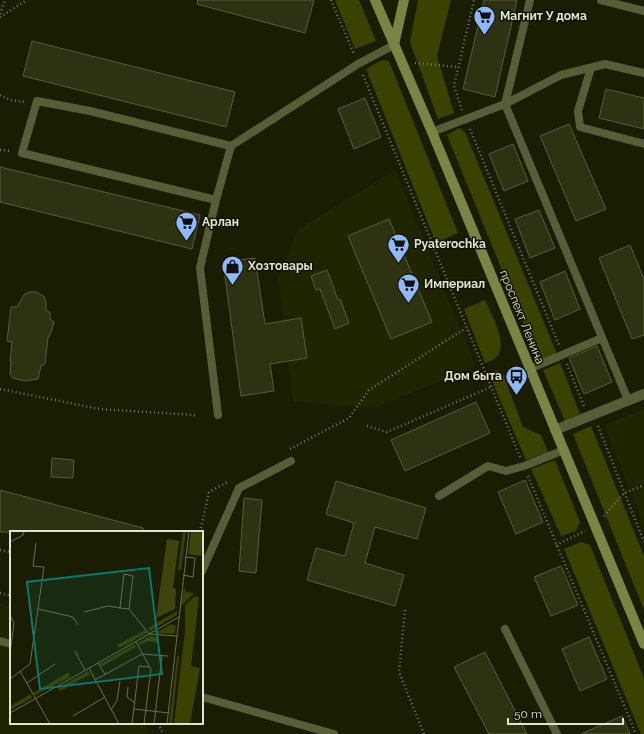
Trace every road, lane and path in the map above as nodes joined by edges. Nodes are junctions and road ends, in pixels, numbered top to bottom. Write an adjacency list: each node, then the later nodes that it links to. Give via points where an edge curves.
1 (5, 0): 10 (path)
2 (27, 0): 11 (path)
3 (331, 0): 14 (path)
4 (375, 0): 12 (street, проспект Ленина)
5 (404, 0): 12 (street)
6 (474, 0): 15 (path)
7 (530, 0): 20 (lane)
8 (601, 0): 9 (lane)
9 (644, 11)
10 (0, 14)
11 (0, 17)
12 (394, 44): 13 (street, проспект Ленина); 14 (lane)
13 (402, 62): 15 (path); 22 (street, проспект Ленина)
14 (358, 64): 24 (lane); 26 (path)
15 (458, 67): 21 (path, via 454,86)
16 (592, 68): 17 (lane, via 606,64); 20 (lane, via 561,75); 23 (lane, via 578,111 580,127)
17 (644, 73)
18 (0, 95): 19 (path, via 10,100)
19 (37, 101): 24 (lane, via 90,111); 25 (lane, via 22,153)
20 (506, 104): 21 (lane); 27 (lane)
21 (466, 120): 22 (lane); 28 (path)
22 (432, 132): 29 (street, проспект Ленина)
23 (644, 144)
24 (231, 146): 25 (lane)
25 (216, 200): 36 (lane, via 200,268)
26 (466, 328): 30 (path); 39 (path, via 369,390 349,418)
27 (602, 338): 28 (lane); 33 (lane)
28 (562, 354): 29 (lane); 35 (path)
29 (529, 369): 38 (street, проспект Ленина)
30 (491, 387): 37 (path, via 387,432); 42 (path)
31 (0, 389): 34 (path, via 99,409)
32 (644, 394): 33 (street)
33 (628, 400): 35 (street)
34 (195, 415)
35 (591, 415): 38 (street); 46 (path)
36 (218, 416)
37 (367, 426)
38 (555, 430): 40 (street, проспект Ленина)
39 (289, 449)
40 (564, 450): 42 (lane); 56 (street, проспект Ленина)
41 (290, 461): 49 (lane, via 239,488)
42 (524, 466): 44 (lane, via 506,471 488,466); 63 (path)
43 (230, 481): 45 (path, via 209,492)
44 (440, 496)
45 (200, 531)
46 (644, 542)
47 (0, 550): 48 (path)
48 (10, 552)
49 (203, 569)
50 (0, 593): 51 (path)
51 (10, 596)
52 (405, 610): 61 (path, via 399,672)
53 (505, 629): 62 (lane)
54 (0, 641): 55 (lane)
55 (10, 644)
56 (644, 644)
57 (203, 697): 60 (lane)
58 (160, 724): 59 (path)
59 (163, 734)
60 (334, 734)
61 (424, 734)
62 (557, 734)
63 (636, 734)

